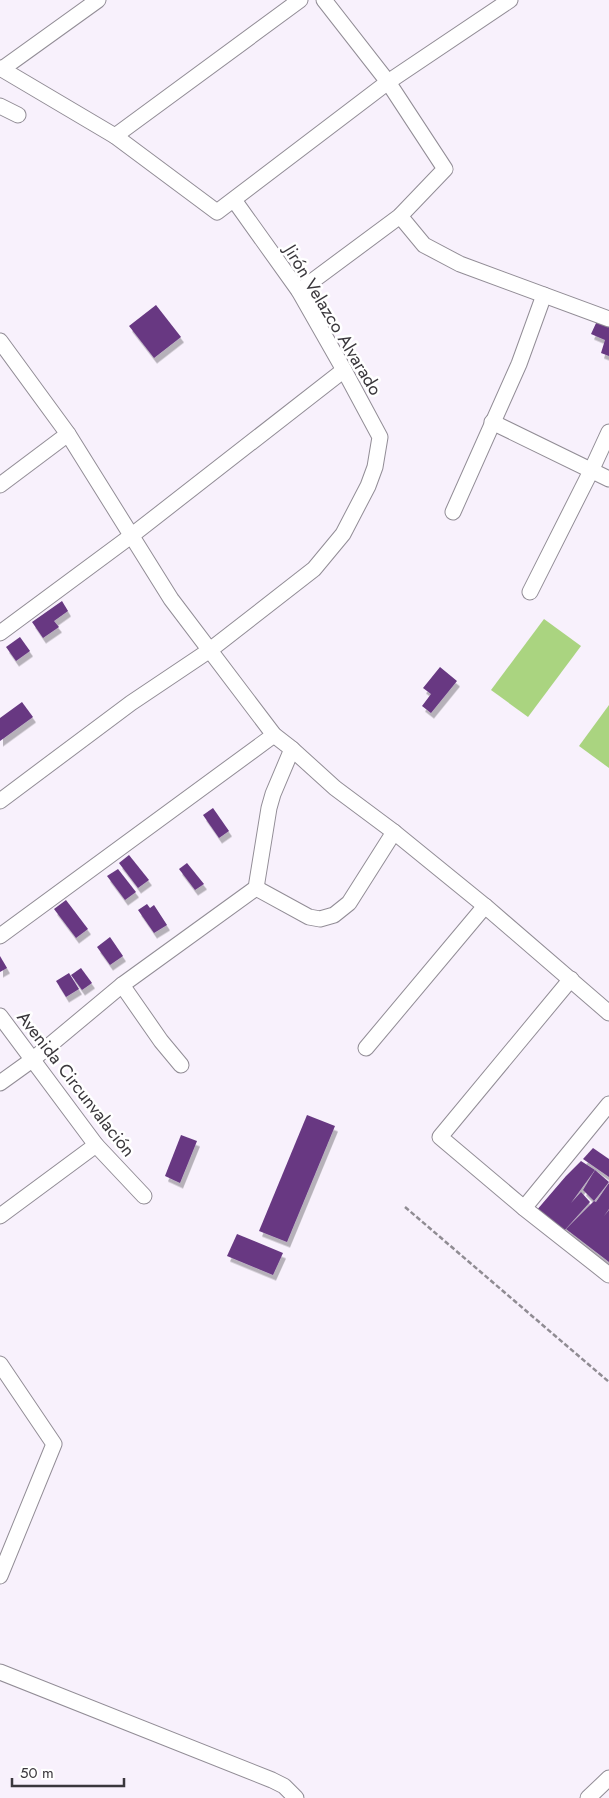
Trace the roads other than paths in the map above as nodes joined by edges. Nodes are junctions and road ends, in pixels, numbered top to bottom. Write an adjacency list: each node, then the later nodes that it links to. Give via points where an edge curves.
1 (98, 0): 5 (street)
2 (300, 0): 9 (street)
3 (324, 0): 6 (street)
4 (510, 0): 6 (street)
5 (1, 68): 9 (street)
6 (388, 82): 10 (street); 11 (street, via 445,169)
7 (0, 106): 8 (street)
8 (18, 115)
9 (115, 136): 10 (street, via 216,212)
10 (234, 200): 12 (street, Jirón Velazco Alvarado)
11 (400, 216): 12 (street); 13 (street, via 424,245 460,264)
12 (299, 291): 16 (street, Jirón Velazco Alvarado)
13 (544, 295): 14 (street); 17 (street, via 519,364)
14 (609, 319)
15 (0, 341): 19 (street)
16 (344, 370): 24 (street); 27 (street, Jirón Velazco Alvarado, via 380,436 368,486 343,534 314,568)
17 (492, 422): 20 (street); 23 (street)
18 (609, 432): 20 (street)
19 (68, 434): 22 (street); 24 (street)
20 (591, 471): 21 (street); 25 (street)
21 (609, 480)
22 (0, 484)
23 (453, 512)
24 (131, 536): 26 (street); 27 (street, via 171,599)
25 (530, 592)
26 (0, 633)
27 (210, 650): 28 (street); 30 (street, Jirón Velazco Alvarado, via 131,702)
28 (274, 735): 29 (street); 34 (street)
29 (292, 749): 31 (street, via 335,788); 32 (street, via 269,808)
30 (0, 801)
31 (394, 832): 32 (street, via 349,903 334,915 320,919 309,916); 33 (street)
32 (256, 888): 36 (street)
33 (485, 906): 35 (street); 39 (street)
34 (0, 936)
35 (571, 978): 37 (street); 46 (street, via 440,1137)
36 (122, 985): 40 (street); 41 (street)
37 (609, 1013)
38 (0, 1016): 40 (street, Avenida Circunvalación)
39 (366, 1048)
40 (32, 1060): 42 (street); 44 (street, Avenida Circunvalación)
41 (181, 1065)
42 (0, 1083)
43 (609, 1104): 46 (street)
44 (96, 1145): 45 (street, Avenida Circunvalación); 47 (street)
45 (144, 1196)
46 (524, 1208): 48 (street)
47 (0, 1216)
48 (609, 1275)
49 (0, 1364): 50 (street, via 54,1444)
50 (0, 1576)
51 (0, 1672): 53 (street, via 272,1780)
52 (609, 1778): 54 (street)
53 (296, 1798)
54 (588, 1798)

